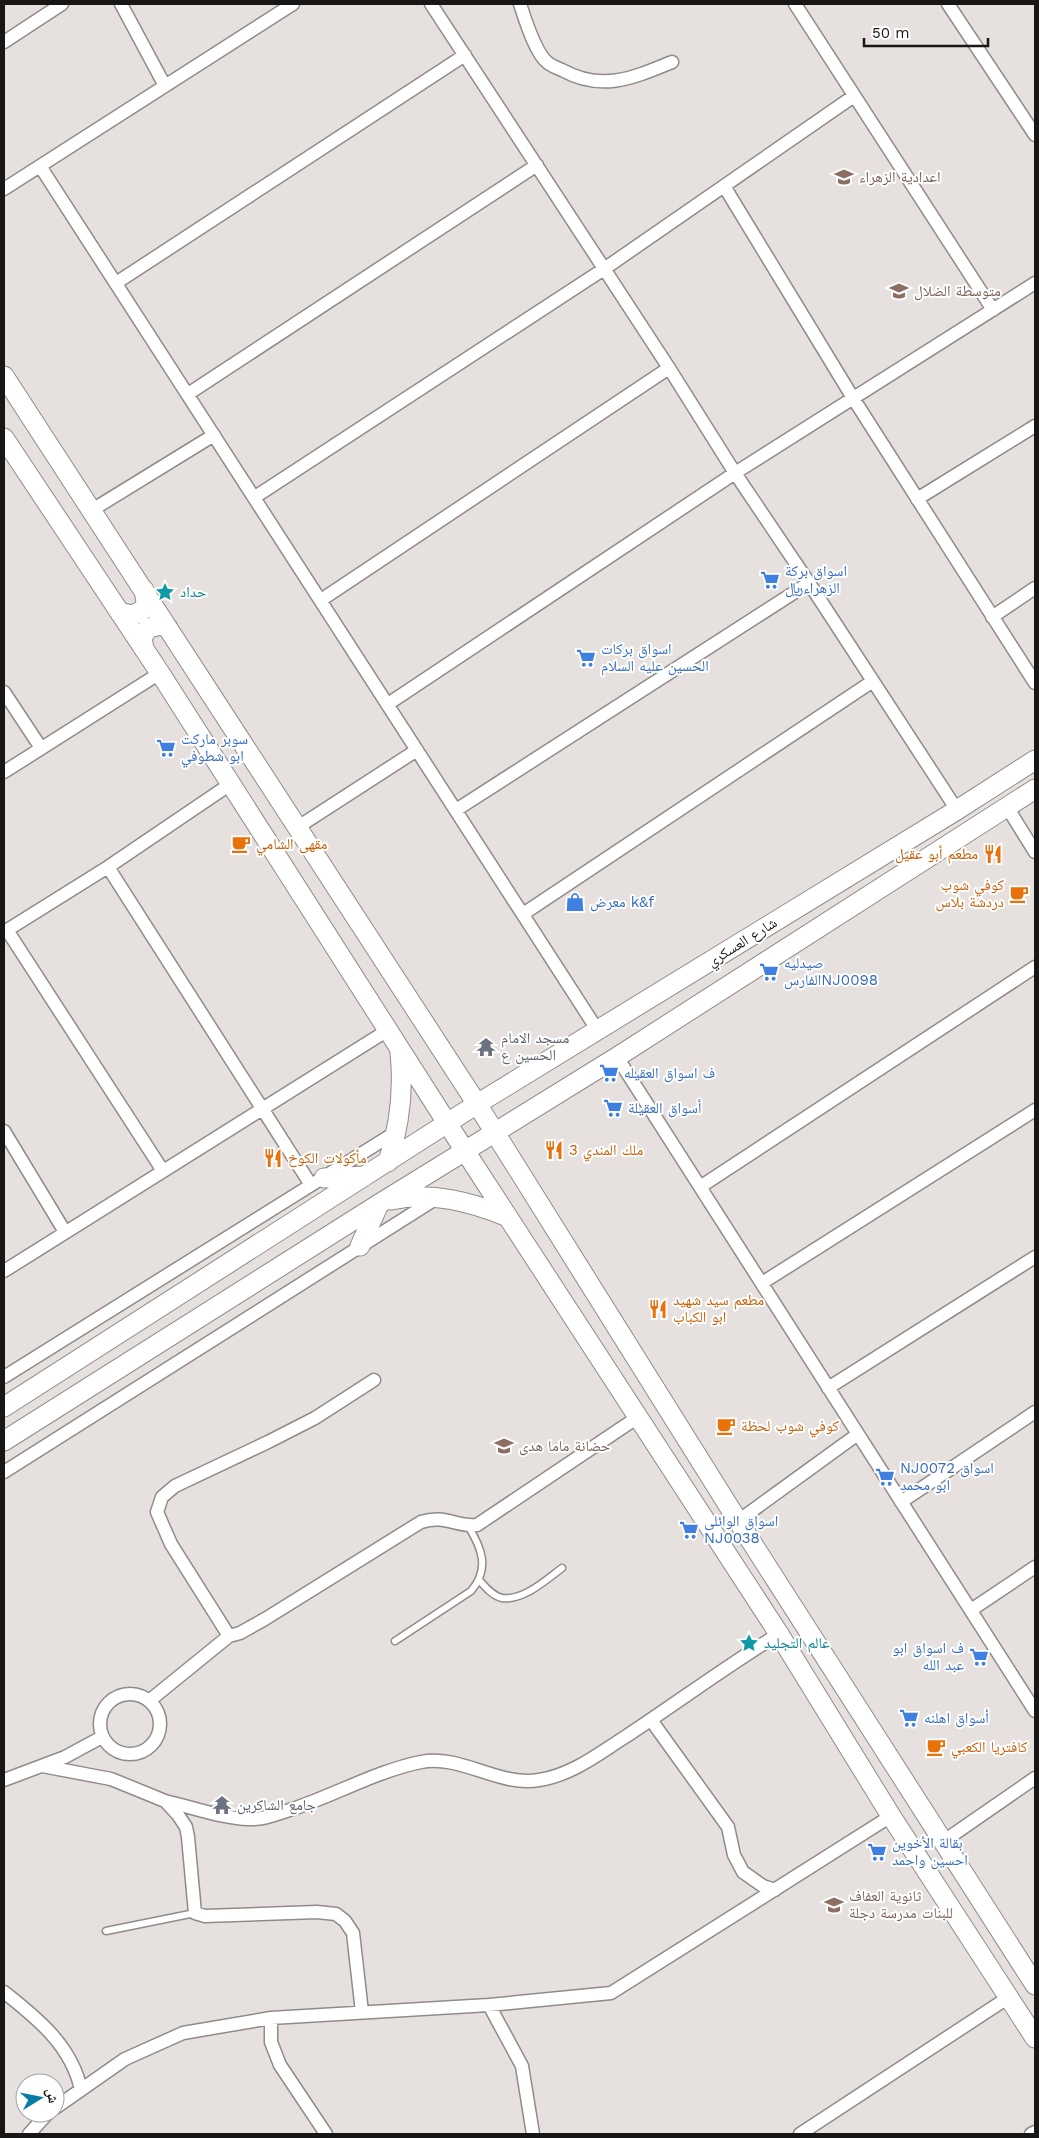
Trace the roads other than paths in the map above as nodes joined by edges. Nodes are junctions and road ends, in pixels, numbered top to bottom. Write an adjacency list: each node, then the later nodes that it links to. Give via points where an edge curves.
1 (62, 4): 8 (street)
2 (121, 4): 11 (street)
3 (293, 4): 11 (street)
4 (520, 4): 10 (street, via 532,38 547,62 577,78 600,83 634,77)
5 (795, 4): 12 (street)
6 (948, 4): 13 (street)
7 (435, 5): 9 (street)
8 (4, 42)
9 (465, 55): 14 (street); 20 (street)
10 (672, 62)
11 (165, 86): 15 (street)
12 (854, 96): 16 (street); 21 (street)
13 (1035, 135)
14 (537, 165): 18 (street); 24 (street)
15 (40, 166): 17 (street); 20 (street)
16 (724, 186): 18 (street); 25 (street)
17 (4, 189)
18 (604, 269): 22 (street); 30 (street)
19 (1035, 282): 21 (street)
20 (116, 283): 24 (street)
21 (992, 310): 25 (street)
22 (669, 368): 29 (street); 36 (street)
23 (4, 376): 32 (main road)
24 (188, 394): 27 (street)
25 (853, 398): 29 (street); 31 (street)
26 (1035, 426): 31 (street)
27 (214, 435): 30 (street); 32 (street)
28 (4, 438): 37 (main road)
29 (735, 473): 33 (street); 45 (street)
30 (254, 497): 36 (street)
31 (917, 499): 38 (street)
32 (92, 510): 35 (main road)
33 (809, 583): 42 (street); 53 (street)
34 (1035, 588): 38 (street)
35 (144, 590): 37 (main road, via 144,609 134,615); 39 (main road)
36 (321, 600): 45 (street)
37 (120, 613): 40 (main road)
38 (992, 617): 43 (street)
39 (168, 628): 40 (main road, via 161,625 148,628 142,638); 55 (main road)
40 (144, 649): 41 (main road)
41 (160, 673): 46 (street); 50 (main road)
42 (873, 680): 54 (street); 58 (street)
43 (1035, 683)
44 (4, 692): 46 (street)
45 (388, 704): 47 (street)
46 (41, 748): 49 (street)
47 (417, 750): 53 (street); 55 (street)
48 (1035, 760): 54 (main road, شارع العسكري)
49 (4, 772)
50 (229, 785): 57 (street); 61 (main road)
51 (1035, 789): 52 (main road, شارع العسكري)
52 (1007, 807): 56 (street); 64 (main road, شارع العسكري)
53 (456, 810): 58 (street)
54 (957, 810): 62 (main road, شارع العسكري)
55 (298, 827): 65 (main road)
56 (1035, 852)
57 (108, 867): 59 (street); 66 (street)
58 (523, 914): 62 (street)
59 (5, 931): 74 (street)
60 (1035, 967): 77 (street)
61 (388, 1030): 63 (main road); 66 (street)
62 (598, 1031): 65 (main road, شارع العسكري)
63 (400, 1049): 68 (main road); 70 (main road, via 402,1099)
64 (617, 1057): 71 (main road, شارع العسكري); 77 (street)
65 (477, 1104): 68 (main road, شارع العسكري); 71 (main road)
66 (263, 1108): 74 (street); 76 (street)
67 (1035, 1110): 85 (street)
68 (447, 1123): 72 (main road); 73 (main road, شارع العسكري)
69 (4, 1131): 81 (street)
70 (396, 1132): 73 (main road); 76 (street)
71 (495, 1133): 72 (main road, شارع العسكري); 96 (main road)
72 (465, 1151): 79 (main road, شارع العسكري); 80 (main road)
73 (388, 1162): 75 (main road, شارع العسكري)
74 (164, 1171): 81 (street)
75 (366, 1176): 76 (main road); 89 (main road, شارع العسكري)
76 (318, 1182): 86 (street)
77 (700, 1187): 85 (street)
78 (437, 1198): 79 (main road, via 404,1197); 80 (main road, via 468,1203); 82 (street)
79 (382, 1202): 82 (main road); 93 (main road, شارع العسكري)
80 (508, 1217): 91 (main road)
81 (66, 1232): 84 (street)
82 (360, 1246): 94 (street)
83 (1035, 1257): 88 (street)
84 (4, 1271)
85 (762, 1284): 88 (street)
86 (4, 1377)
87 (374, 1380): 103 (street, via 315,1418 175,1486 162,1497 157,1512 171,1544)
88 (828, 1388): 92 (street)
89 (4, 1407)
90 (1035, 1412): 95 (street)
91 (638, 1417): 97 (street, via 489,1519); 102 (main road)
92 (858, 1434): 95 (street); 96 (street)
93 (4, 1441)
94 (4, 1472)
95 (901, 1502): 101 (street)
96 (738, 1521): 105 (main road)
97 (468, 1526): 100 (lane, via 481,1552); 103 (street, via 448,1519 434,1518 421,1522 265,1619)
98 (562, 1568): 100 (lane, via 537,1586 512,1598 500,1598)
99 (1035, 1568): 101 (street)
100 (480, 1581): 104 (lane, via 471,1592)
101 (971, 1610): 109 (street)
102 (779, 1634): 106 (main road); 111 (street)
103 (229, 1636): 107 (street)
104 (395, 1641)
105 (819, 1647): 106 (main road, via 819,1653 812,1662); 108 (main road)
106 (796, 1662): 110 (main road)
107 (150, 1701): 112 (street, via 128,1693 116,1696 101,1714); 112 (street, via 160,1722 152,1744 143,1751 132,1754 120,1752)
108 (857, 1705): 110 (main road, via 836,1706); 118 (main road)
109 (1035, 1710)
110 (830, 1718): 117 (main road)
111 (651, 1720): 116 (street, via 582,1765 561,1775 538,1780 523,1781 443,1761 422,1761 269,1817 250,1819); 119 (street, via 728,1827 734,1855 743,1872)
112 (102, 1737): 113 (street)
113 (42, 1766): 115 (street); 116 (street, via 111,1779)
114 (1035, 1778): 118 (street)
115 (4, 1780)
116 (165, 1801): 120 (street, via 186,1826)
117 (892, 1816): 119 (street); 124 (main road)
118 (944, 1841): 122 (main road)
119 (774, 1890): 125 (street, via 611,1993)
120 (195, 1913): 121 (lane); 126 (street, via 205,1916 336,1914 353,1933)
121 (106, 1931)
122 (1035, 1985)
123 (4, 1992): 129 (street, via 46,2027 75,2071)
124 (1009, 1997): 128 (main road); 136 (street)
125 (489, 2005): 126 (street); 135 (street, via 522,2066)
126 (362, 2012): 127 (street)
127 (272, 2018): 129 (street, via 183,2033 124,2059); 134 (street, via 271,2042 280,2065)
128 (1035, 2038)
129 (81, 2090): 130 (street)
130 (65, 2101)
131 (40, 2123): 133 (street)
132 (1035, 2132): 137 (street)
133 (31, 2133)
134 (326, 2134)
135 (533, 2134)
136 (800, 2134)
137 (1031, 2134)

